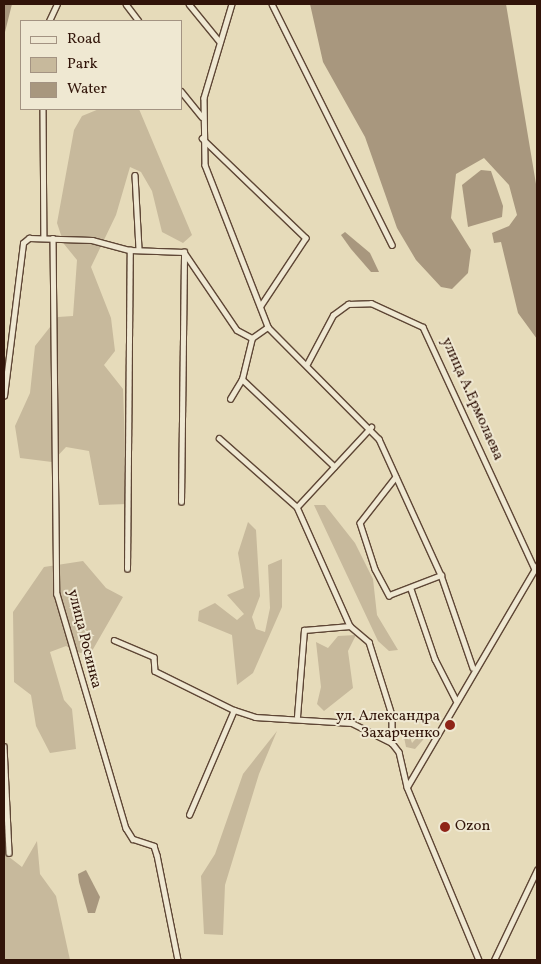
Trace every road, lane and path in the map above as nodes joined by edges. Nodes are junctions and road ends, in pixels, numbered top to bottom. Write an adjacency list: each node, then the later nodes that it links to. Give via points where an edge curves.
1 (58, 4): 6 (street)
2 (126, 4): 7 (street)
3 (190, 4): 8 (street)
4 (232, 4): 8 (street)
5 (272, 4): 16 (street)
6 (50, 20)
7 (138, 20)
8 (220, 42): 11 (street)
9 (182, 92): 11 (street)
10 (43, 110): 14 (street)
11 (203, 118): 12 (street)
12 (202, 138): 20 (street, via 205,165); 20 (street, via 306,238)
13 (135, 175): 18 (street)
14 (44, 237): 15 (street); 25 (street, via 29,238 23,243)
15 (54, 238): 17 (street, via 92,240); 49 (street, улица Росинка, via 57,594 126,828 132,839 154,846 158,855)
16 (392, 244)
17 (130, 250): 18 (street); 34 (street)
18 (139, 250): 19 (street)
19 (184, 252): 22 (street, via 192,257 225,317); 31 (street)
20 (261, 306): 21 (street)
21 (268, 328): 22 (street); 23 (street)
22 (252, 338): 24 (street)
23 (306, 364): 27 (street); 33 (street, улица А.Ермолаева, via 333,315 348,304 371,303 424,327)
24 (242, 379): 26 (street); 29 (street)
25 (4, 396)
26 (230, 399)
27 (371, 428): 29 (street); 30 (street)
28 (219, 438): 32 (street)
29 (334, 466): 32 (street)
30 (396, 477): 35 (street); 36 (street, via 363,518 360,529 386,592 395,596)
31 (181, 502)
32 (297, 507): 37 (street)
33 (536, 567): 39 (street)
34 (127, 569)
35 (441, 575): 36 (street); 39 (street)
36 (411, 589): 40 (street, via 435,658)
37 (350, 626): 42 (street, via 304,630); 43 (street, via 369,642 376,660 377,676 392,715)
38 (114, 640): 41 (street, via 154,657 155,671)
39 (473, 668): 40 (street)
40 (456, 700): 45 (street)
41 (234, 710): 42 (street, via 255,717); 46 (street)
42 (297, 717): 43 (street, via 352,723)
43 (392, 744): 45 (street, via 400,752)
44 (4, 746): 47 (street)
45 (407, 787): 50 (street)
46 (189, 815)
47 (9, 853)
48 (537, 870): 51 (street)
49 (178, 960)
50 (479, 960)
51 (494, 960)

